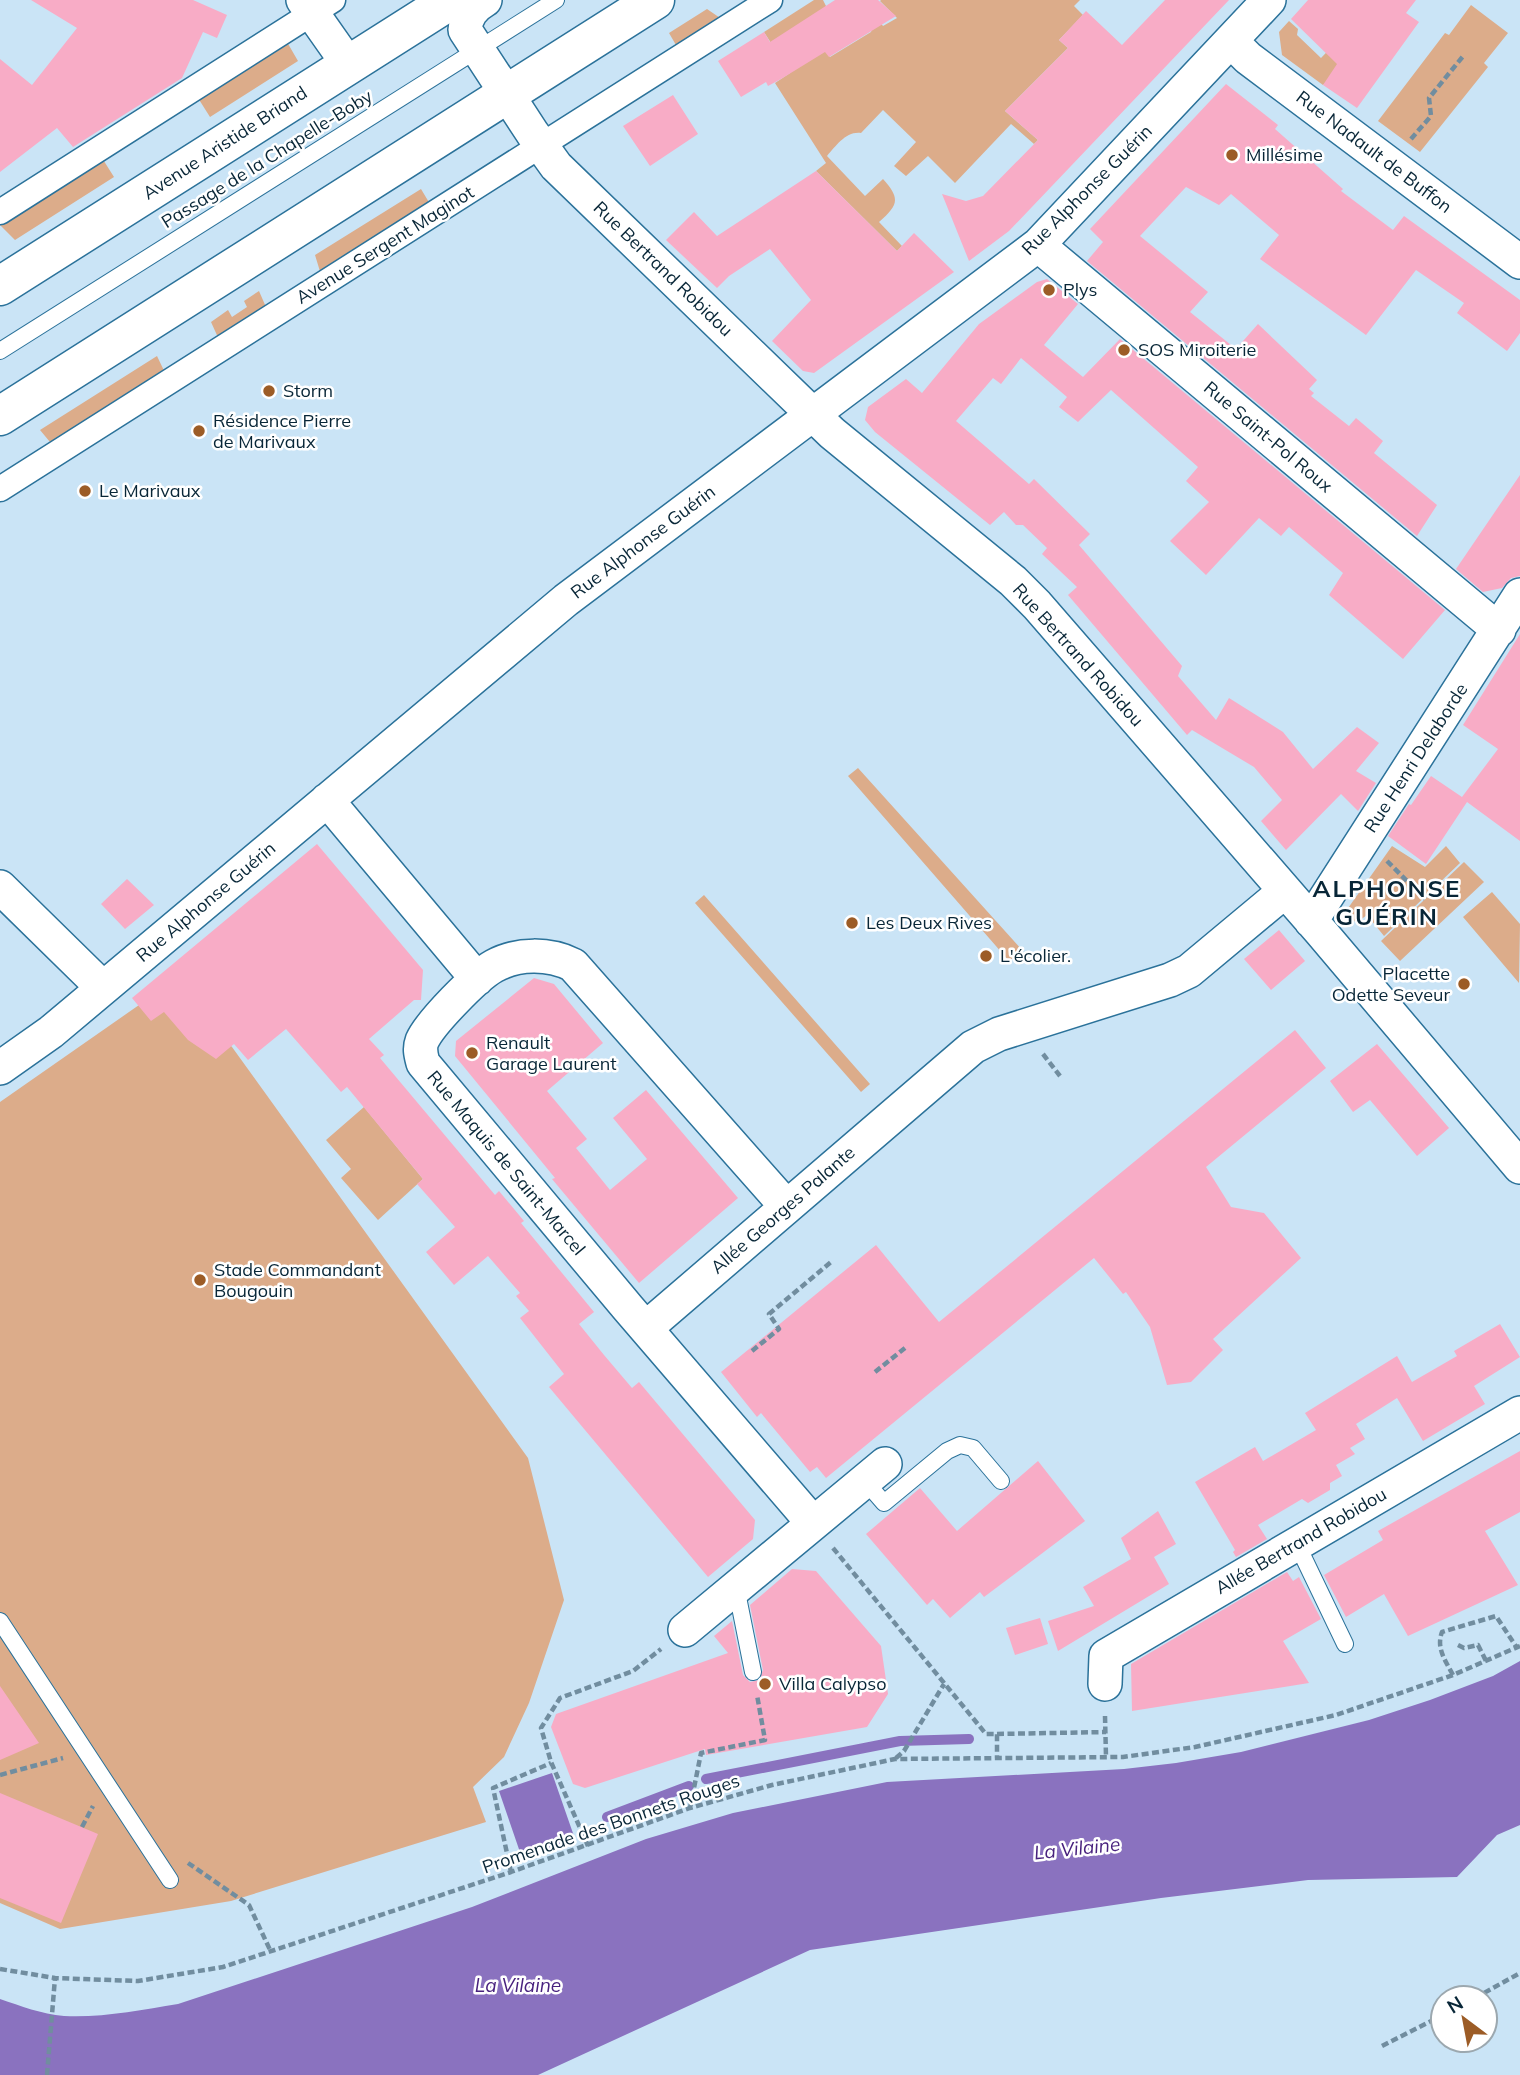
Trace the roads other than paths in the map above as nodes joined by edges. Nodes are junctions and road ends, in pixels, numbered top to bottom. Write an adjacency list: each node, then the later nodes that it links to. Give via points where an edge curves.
1 (451, 0): 10 (main road, Avenue Aristide Briand)
2 (485, 0): 9 (street, via 466,21)
3 (556, 0): 9 (lane, Passage de la Chapelle-Boby)
4 (655, 0): 11 (main road)
5 (770, 0): 12 (street, Avenue Sergent Maginot)
6 (1269, 0): 8 (street, Rue Alphonse Guérin)
7 (316, 4): 10 (street); 13 (street)
8 (1231, 41): 14 (street, Rue Alphonse Guérin); 15 (street, Rue Nadault de Buffon)
9 (477, 50): 11 (street); 17 (lane, Passage de la Chapelle-Boby)
10 (348, 64): 16 (main road, Avenue Aristide Briand)
11 (506, 94): 12 (street, Rue Bertrand Robidou); 19 (main road)
12 (541, 146): 18 (street, Rue Bertrand Robidou, via 556,166); 20 (street, Avenue Sergent Maginot)
13 (0, 212)
14 (1038, 244): 18 (street, Rue Alphonse Guérin); 22 (street, Rue Saint-Pol Roux)
15 (1520, 262)
16 (0, 285)
17 (0, 351)
18 (813, 414): 23 (street, Rue Alphonse Guérin, via 566,600); 25 (street, Rue Bertrand Robidou, via 1037,605)
19 (0, 416)
20 (0, 489)
21 (1520, 595): 22 (street, Rue Henri Delaborde)
22 (1499, 630): 26 (street, Rue Henri Delaborde)
23 (327, 800): 27 (street); 28 (street, Rue Alphonse Guérin)
24 (0, 887): 28 (street)
25 (1285, 891): 26 (street, Rue Bertrand Robidou); 31 (street, Allée Georges Palante, via 1189,971 999,1034 973,1047)
26 (1311, 921): 30 (street, Rue Bertrand Robidou)
27 (477, 979): 31 (street, Rue Maquis de Saint-Marcel, via 494,966 517,958 558,957 573,965); 32 (street, Rue Maquis de Saint-Marcel, via 423,1039 419,1051 423,1063)
28 (103, 988): 29 (street, Rue Alphonse Guérin)
29 (0, 1068)
30 (1517, 1157)
31 (786, 1206): 32 (street, Allée Georges Palante)
32 (646, 1328): 36 (street)
33 (1520, 1413): 37 (street, Allée Bertrand Robidou)
34 (875, 1473): 35 (lane, via 884,1503 960,1445 973,1448); 36 (street)
35 (1001, 1481)
36 (813, 1523): 38 (street)
37 (1297, 1544): 41 (lane); 43 (street, Allée Bertrand Robidou, via 1107,1656)
38 (736, 1587): 40 (street); 42 (lane)
39 (0, 1621): 44 (lane)
40 (685, 1630)
41 (1345, 1644)
42 (753, 1672)
43 (1105, 1684)
44 (170, 1880)

